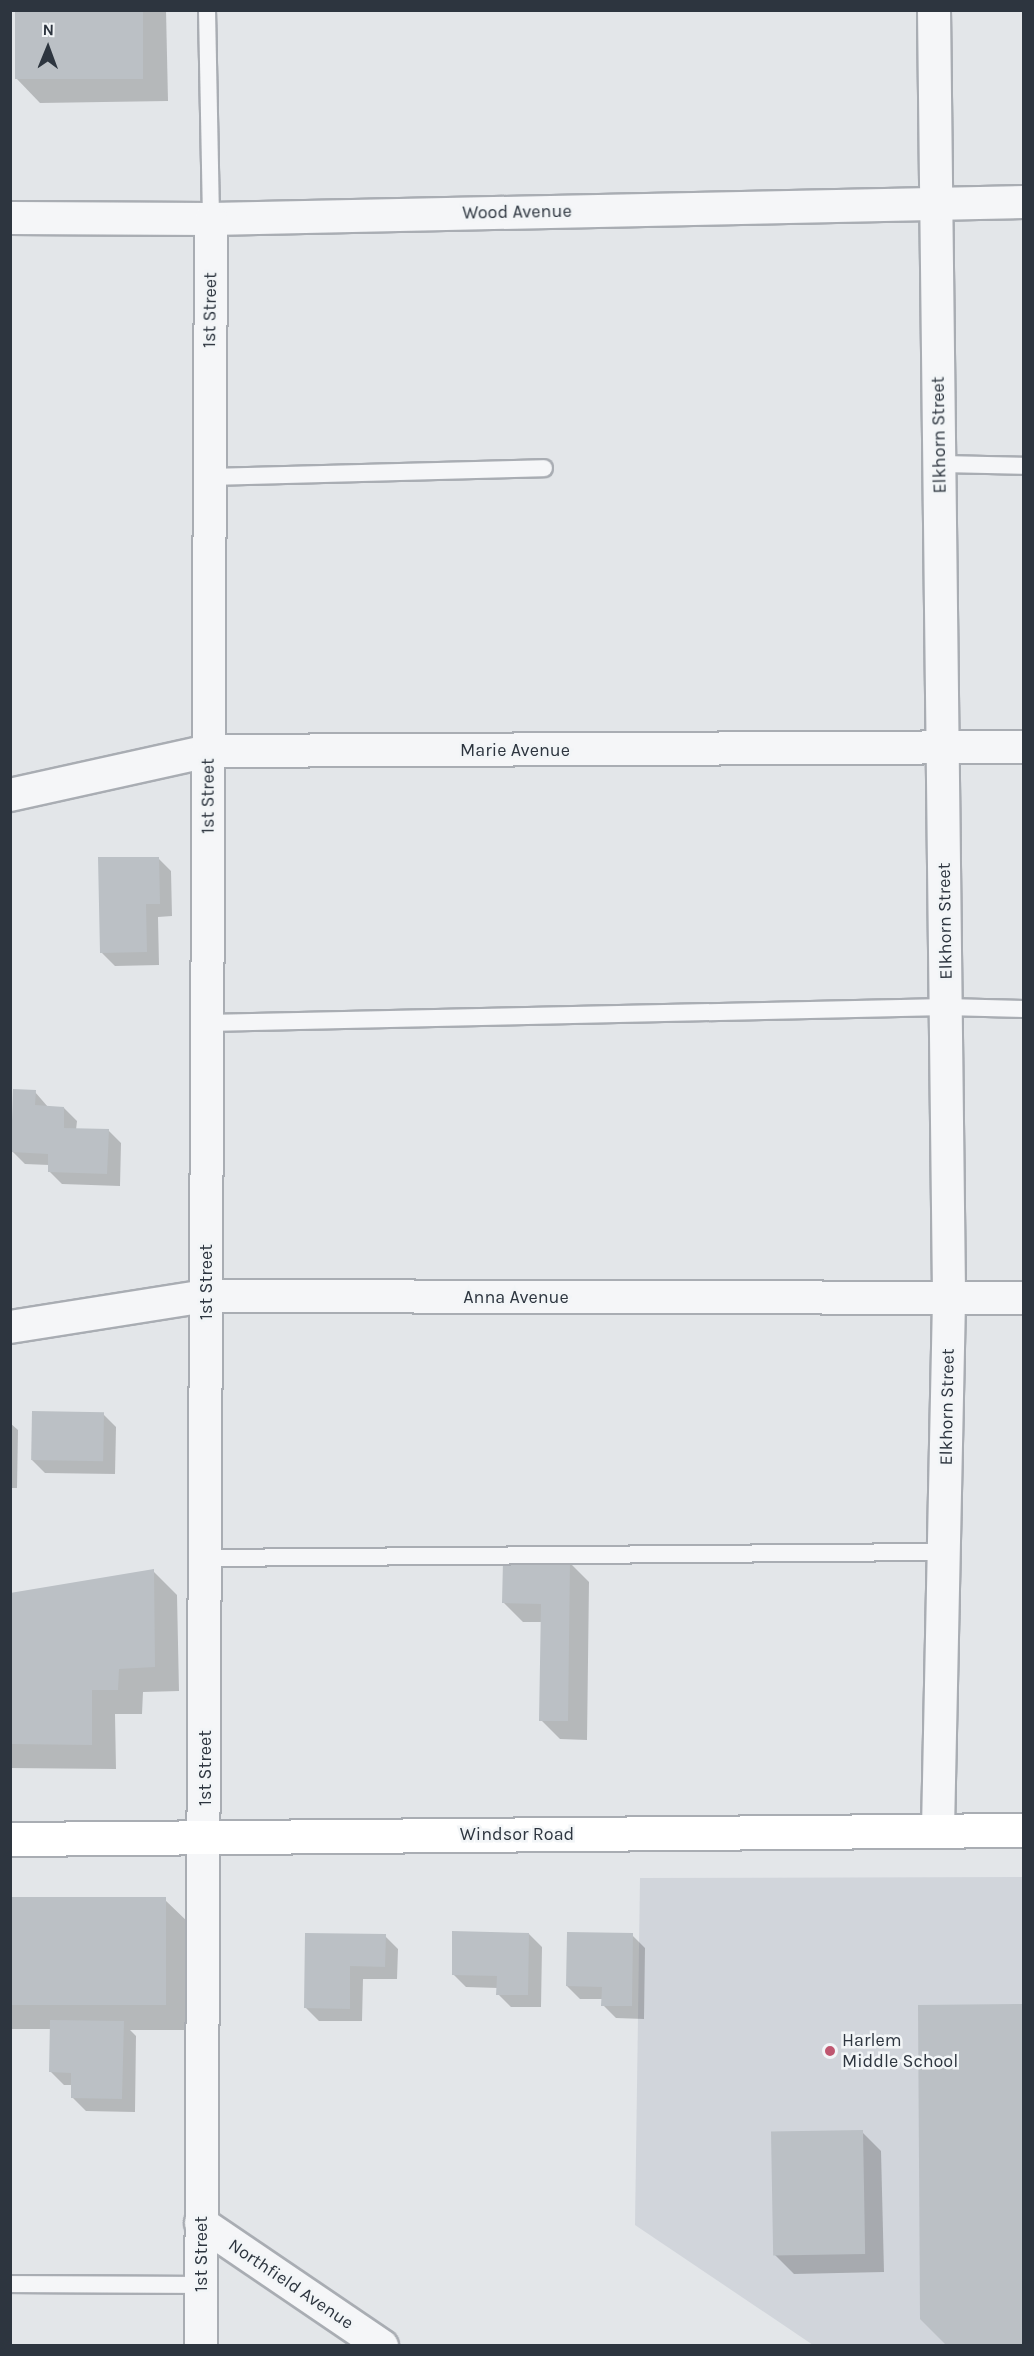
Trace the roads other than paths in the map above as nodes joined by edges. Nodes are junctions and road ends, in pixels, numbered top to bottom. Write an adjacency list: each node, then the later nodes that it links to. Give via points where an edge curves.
1 (207, 10): 6 (lane)
2 (934, 10): 3 (street, Elkhorn Street)
3 (936, 202): 4 (street, Wood Avenue); 6 (street, Wood Avenue); 7 (street, Elkhorn Street)
4 (1023, 202)
5 (10, 218): 6 (street, Wood Avenue)
6 (211, 219): 10 (street, 1st Street)
7 (939, 464): 8 (lane); 11 (street, Elkhorn Street)
8 (1023, 466)
9 (544, 468): 10 (lane)
10 (208, 477): 13 (street, 1st Street)
11 (942, 747): 12 (street, Marie Avenue); 13 (street, Marie Avenue); 15 (street, Elkhorn Street)
12 (1023, 747)
13 (208, 751): 14 (street, Marie Avenue); 17 (street, 1st Street)
14 (10, 795)
15 (946, 1007): 16 (lane); 17 (lane); 20 (street, Elkhorn Street)
16 (1023, 1009)
17 (207, 1023): 18 (street, 1st Street)
18 (206, 1296): 20 (street, Anna Avenue); 21 (street, Anna Avenue); 23 (street, 1st Street)
19 (1023, 1298): 20 (street, Anna Avenue)
20 (949, 1300): 22 (street, Elkhorn Street)
21 (10, 1327)
22 (944, 1552): 23 (lane); 25 (street, Elkhorn Street)
23 (206, 1558): 26 (street, 1st Street)
24 (1023, 1830): 25 (street, Windsor Road)
25 (938, 1831): 26 (street, Windsor Road)
26 (205, 1837): 27 (street, Windsor Road); 28 (street, 1st Street)
27 (10, 1839)
28 (201, 2223): 30 (street, 1st Street); 32 (street, Northfield Avenue)
29 (10, 2284): 30 (lane)
30 (201, 2285): 31 (street, 1st Street)
31 (201, 2346)
32 (382, 2346)

